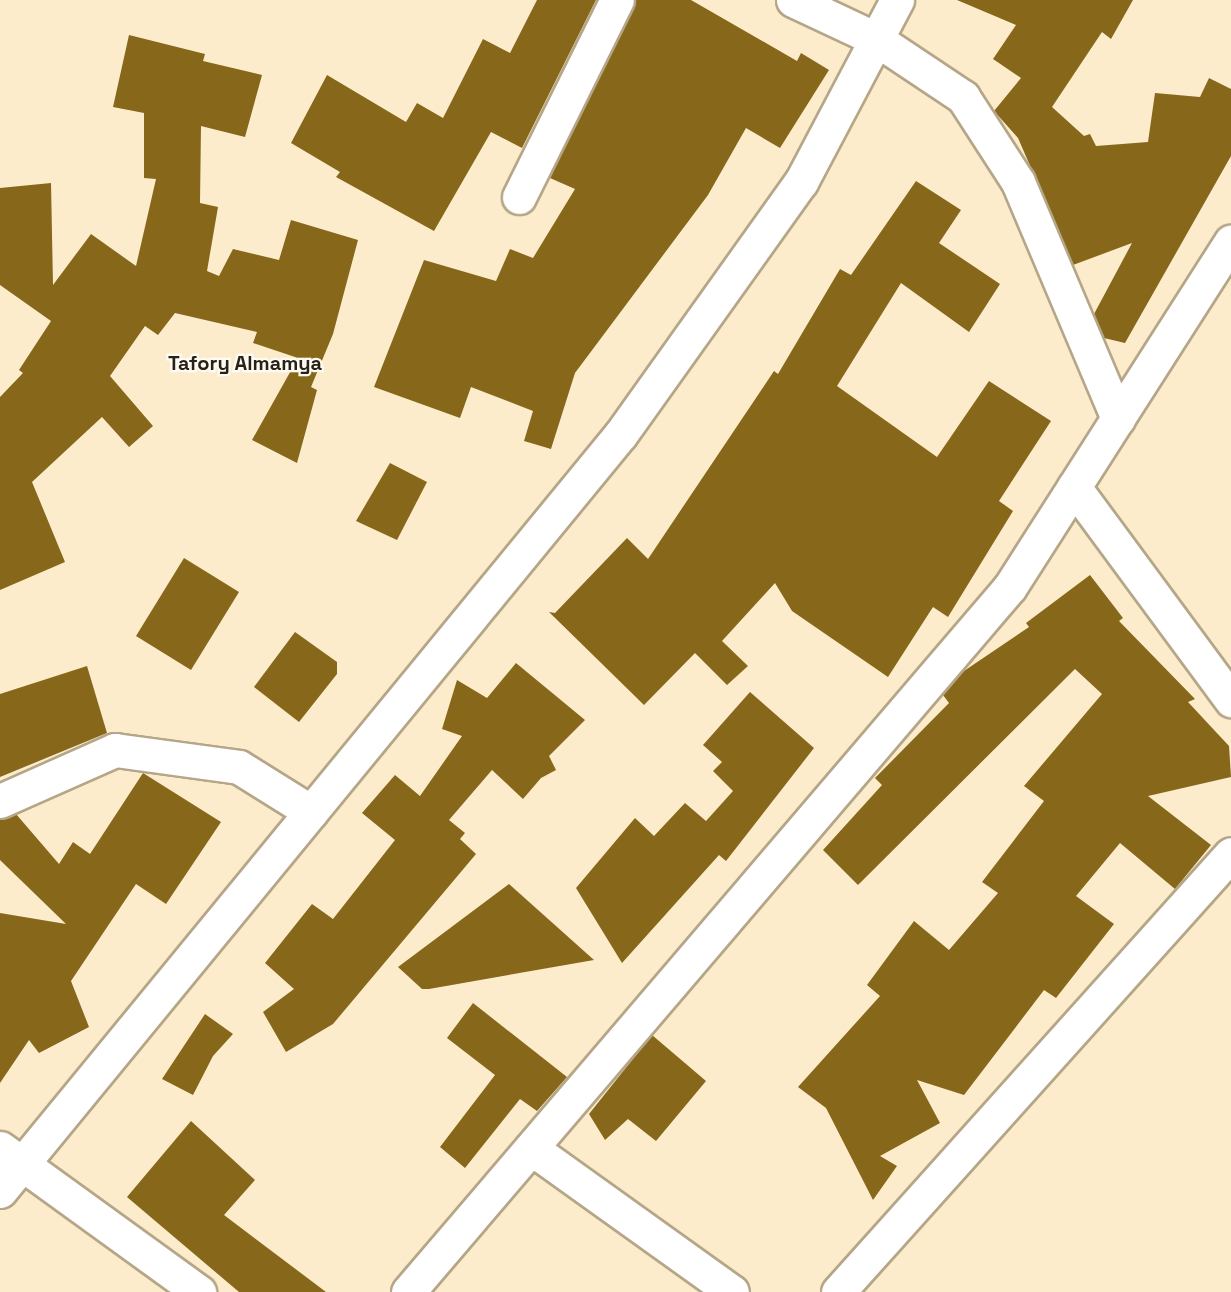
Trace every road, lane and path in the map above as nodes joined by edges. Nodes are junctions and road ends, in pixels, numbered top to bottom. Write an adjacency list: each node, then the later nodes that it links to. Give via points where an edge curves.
1 (618, 0): 5 (street)
2 (793, 0): 4 (street)
3 (897, 0): 4 (street)
4 (876, 39): 7 (street, via 963,97 1018,182); 11 (street, via 801,182 621,434)
5 (519, 197)
6 (1231, 242): 7 (street)
7 (1118, 419): 8 (street)
8 (1074, 487): 9 (street); 13 (street, via 1010,587)
9 (1231, 700)
10 (0, 801): 11 (street, via 115,750 239,767)
11 (311, 812): 14 (street)
12 (1231, 854): 19 (street)
13 (531, 1148): 17 (street); 18 (street)
14 (11, 1156): 15 (street); 16 (street)
15 (0, 1191)
16 (199, 1292)
17 (408, 1292)
18 (732, 1292)
19 (838, 1292)

